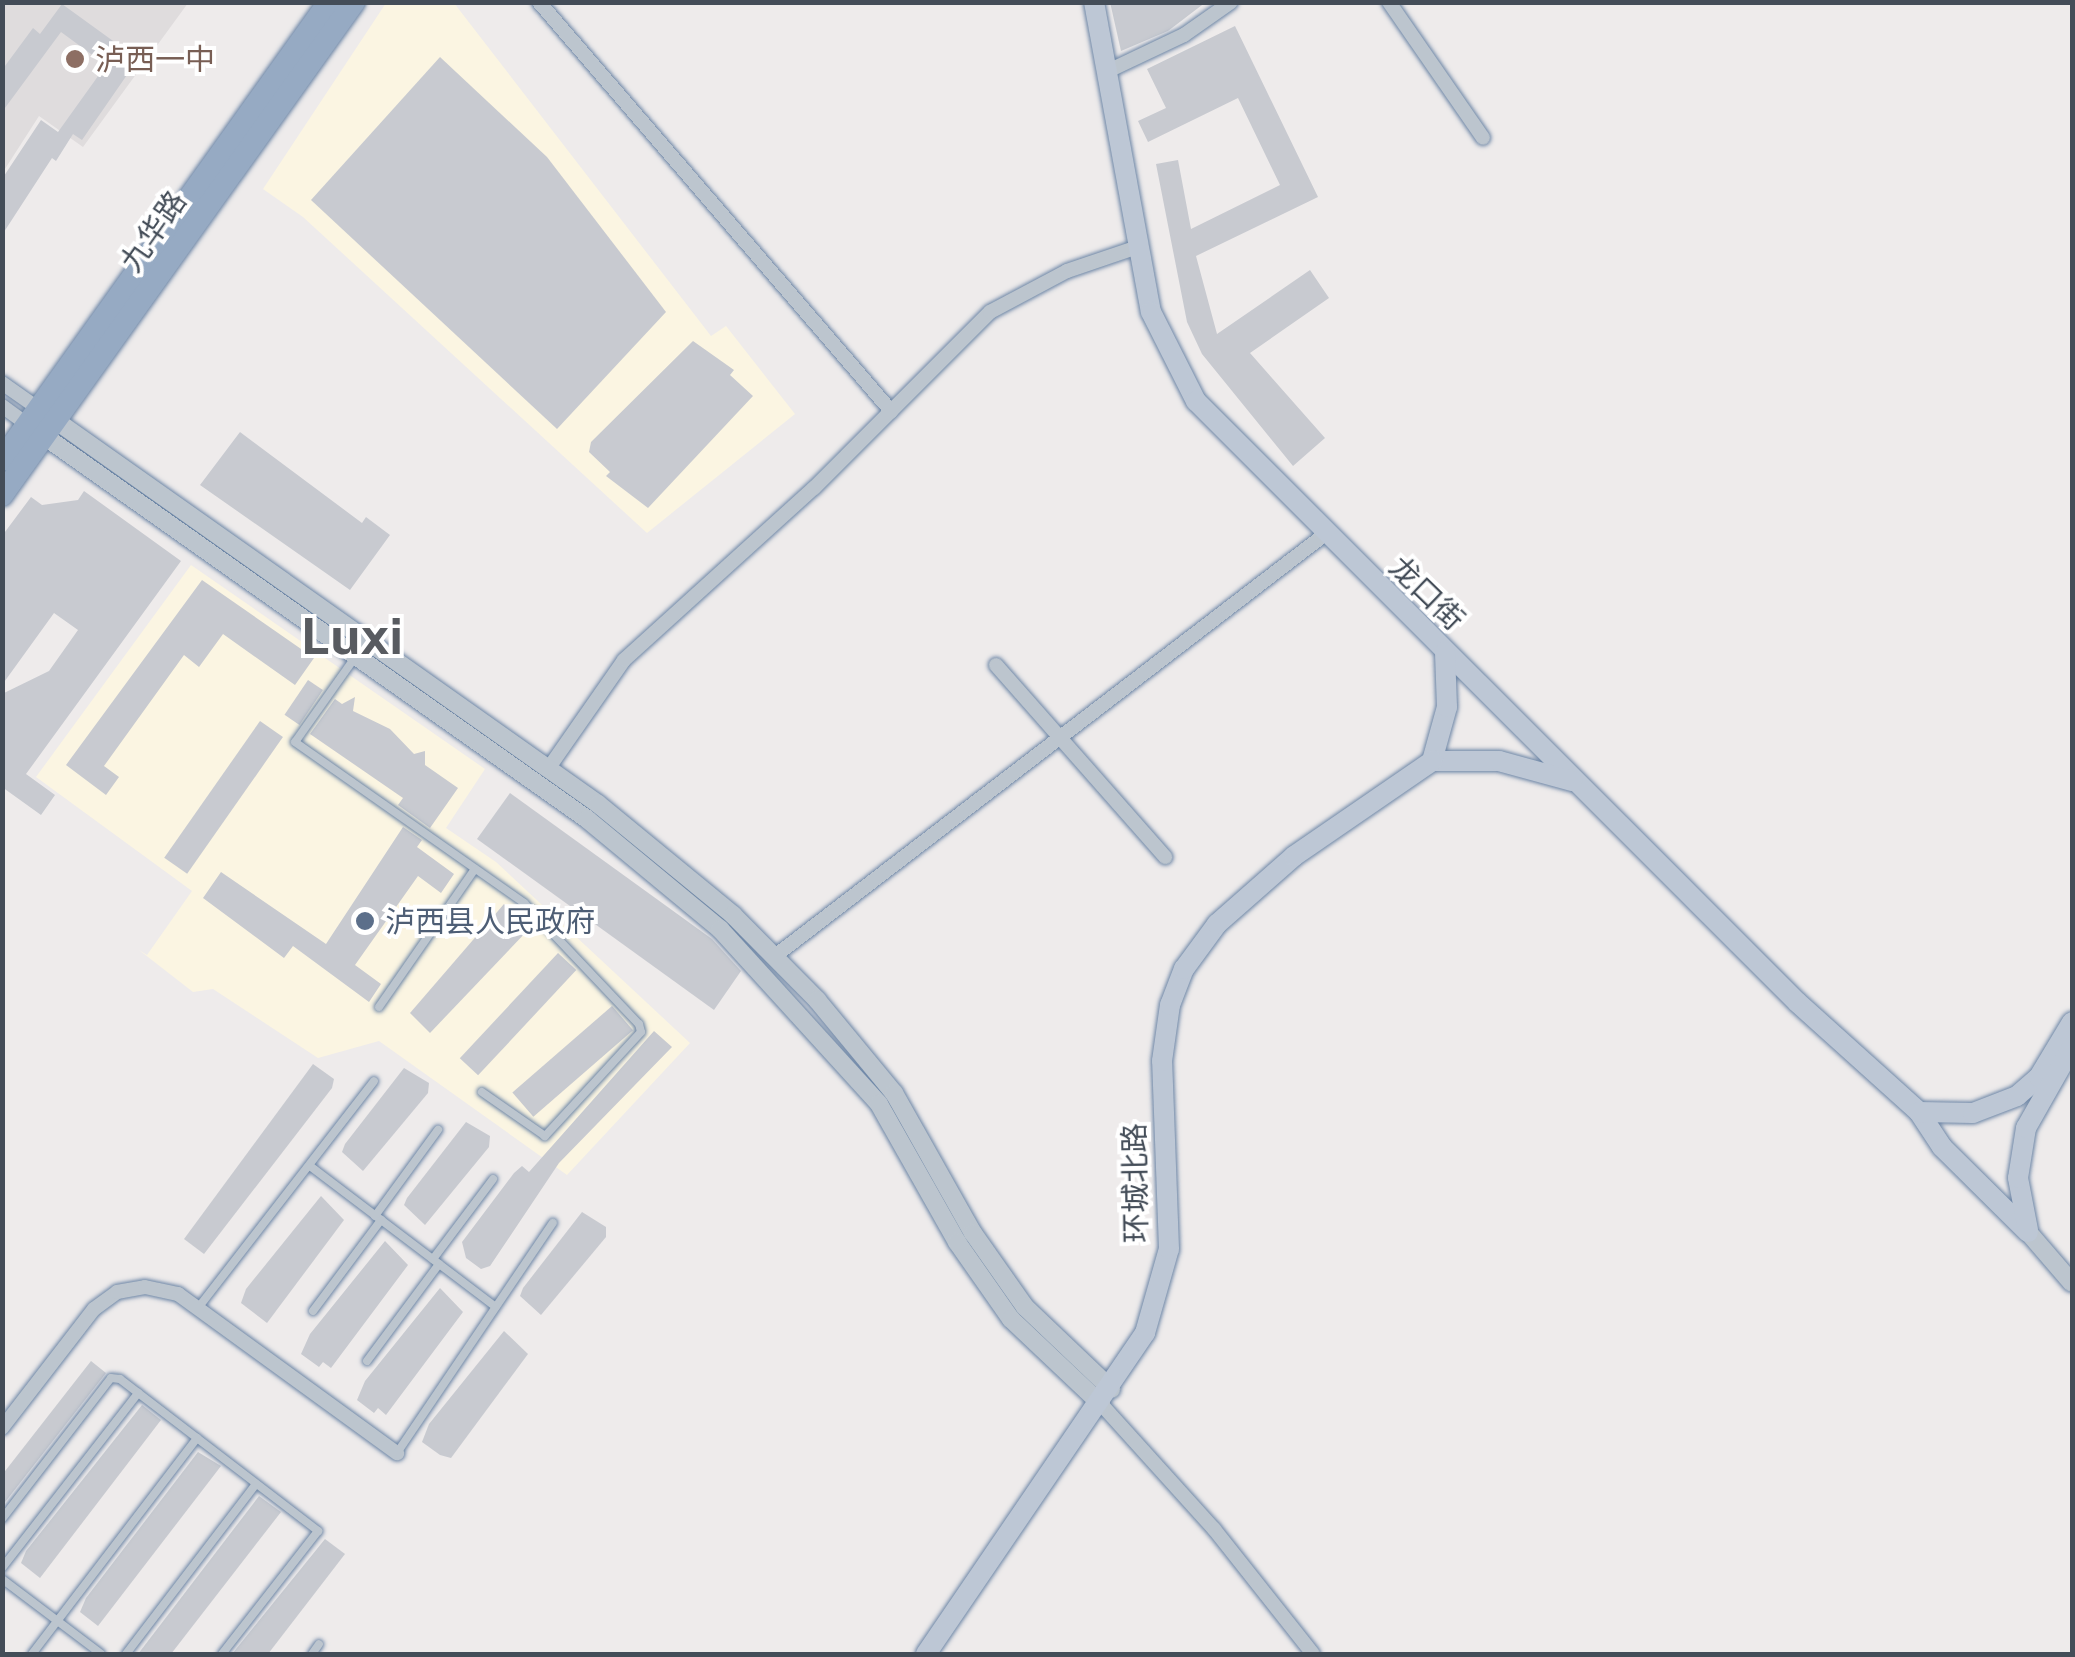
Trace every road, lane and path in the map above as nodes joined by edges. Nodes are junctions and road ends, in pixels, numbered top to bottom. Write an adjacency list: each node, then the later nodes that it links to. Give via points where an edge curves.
1 (329, 2): 13 (highway, 九华路)
2 (354, 2): 13 (highway, 九华路)
3 (540, 2): 12 (street)
4 (1094, 2): 7 (main road, 龙口街)
5 (1230, 2): 7 (street, via 1184,35)
6 (1389, 2): 8 (street)
7 (1106, 72): 9 (main road, 龙口街)
8 (1483, 138)
9 (1138, 247): 12 (street, via 1067,272 990,312); 16 (main road, 龙口街, via 1151,312 1182,381)
10 (2, 384): 13 (street)
11 (2, 406): 13 (street)
12 (891, 411): 22 (street, via 624,660)
13 (42, 423): 14 (highway, 九华路); 15 (highway, 九华路); 18 (street); 22 (street)
14 (2, 460)
15 (2, 495)
16 (1324, 535): 17 (main road, 龙口街); 20 (street)
17 (1445, 652): 21 (main road, via 1447,708); 23 (main road, 龙口街)
18 (356, 656): 25 (lane, via 295,742); 46 (street, via 632,854 762,970 879,1104 988,1290 1035,1346)
19 (996, 665): 20 (street)
20 (1061, 740): 24 (street); 26 (street)
21 (1432, 761): 23 (main road, via 1520,764); 46 (main road, 环城北路, via 1294,856 1217,924 1184,970 1170,1006 1162,1060 1170,1226 1165,1272 1146,1333)
22 (548, 768): 26 (street, via 644,838)
23 (1580, 784): 32 (main road, 龙口街, via 1797,1002)
24 (1164, 856)
25 (474, 868): 27 (lane); 31 (lane, via 524,903 632,1010 641,1032 544,1136)
26 (775, 956): 46 (street, via 894,1093 973,1232 1025,1307)
27 (379, 1007)
28 (2072, 1022): 32 (main road, via 2038,1077 2017,1096 1973,1113)
29 (2072, 1048): 38 (main road, via 2026,1128 2018,1178)
30 (374, 1081): 34 (lane)
31 (482, 1092)
32 (1920, 1112): 38 (main road, 龙口街, via 1942,1147)
33 (438, 1130): 36 (lane)
34 (310, 1166): 36 (lane); 42 (lane)
35 (493, 1179): 39 (lane)
36 (378, 1218): 39 (lane); 43 (lane)
37 (553, 1223): 41 (lane)
38 (2028, 1232): 40 (street)
39 (436, 1262): 41 (lane); 44 (lane)
40 (2072, 1283)
41 (496, 1307): 49 (lane)
42 (198, 1308): 47 (street, via 156,1288 117,1292 94,1309); 49 (street)
43 (313, 1310)
44 (367, 1360)
45 (138, 1393): 48 (lane); 51 (lane, via 112,1378); 52 (lane)
46 (1106, 1396): 61 (main road, 环城北路); 62 (street)
47 (2, 1428)
48 (197, 1438): 50 (lane); 54 (lane)
49 (397, 1453)
50 (256, 1484): 58 (lane); 59 (lane, via 318,1531)
51 (2, 1518)
52 (2, 1568)
53 (2, 1579): 54 (lane)
54 (57, 1621): 56 (lane); 57 (lane)
55 (319, 1644): 60 (lane)
56 (32, 1654)
57 (101, 1654)
58 (126, 1654)
59 (222, 1654)
60 (312, 1654)
61 (926, 1654)
62 (1313, 1654)

